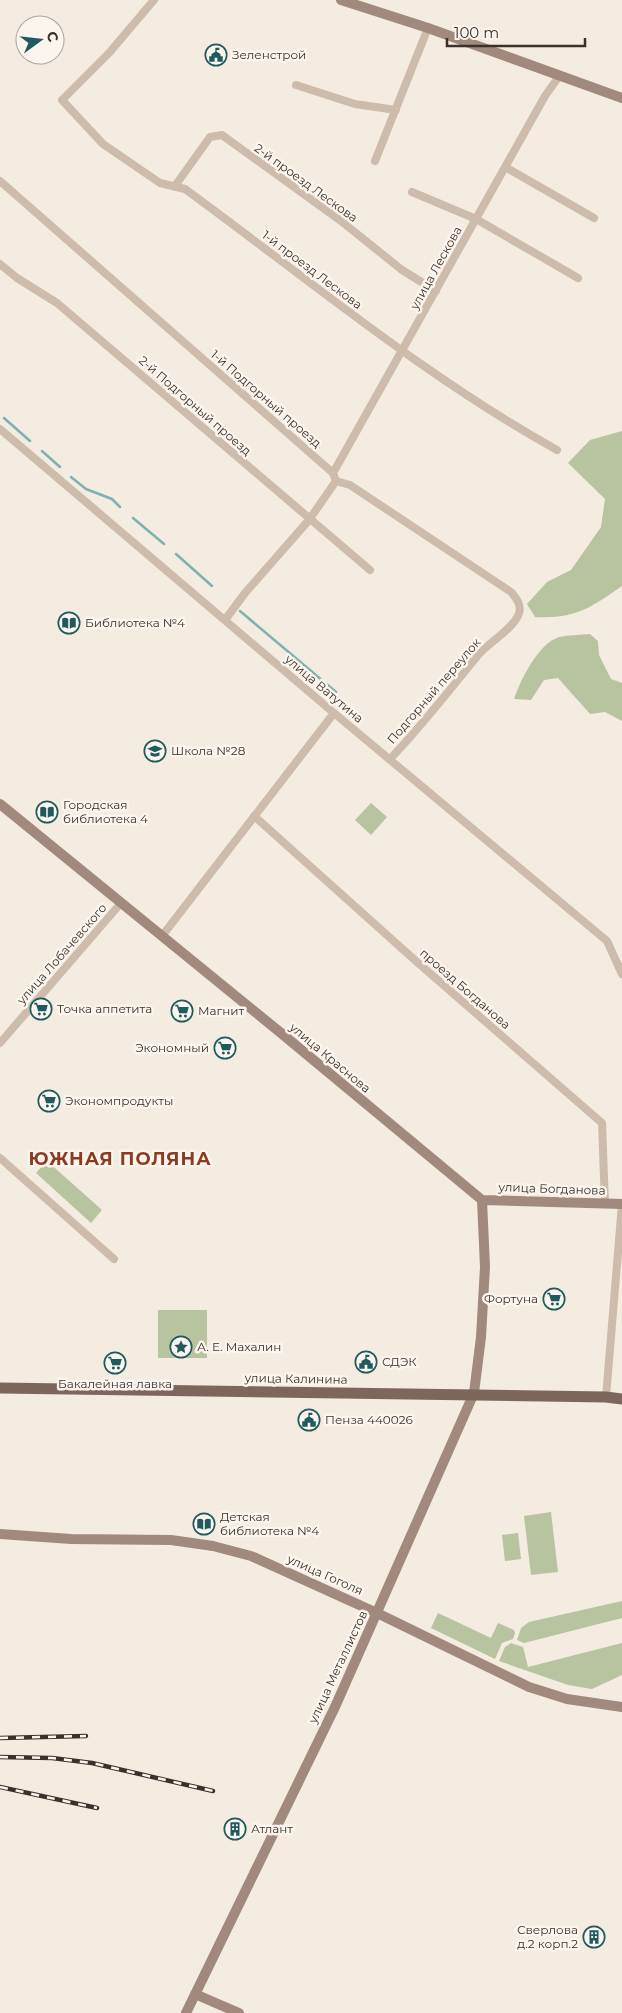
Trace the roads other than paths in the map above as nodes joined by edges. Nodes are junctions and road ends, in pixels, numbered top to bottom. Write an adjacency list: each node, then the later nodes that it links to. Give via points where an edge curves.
1 (154, 0): 11 (street, 1-й проезд Лескова, via 109,53 62,100 103,144 160,183)
2 (341, 0): 3 (street)
3 (428, 28): 4 (street); 7 (street)
4 (560, 75): 6 (street); 9 (street, улица Лескова)
5 (296, 85): 7 (street, via 350,103)
6 (622, 98)
7 (396, 110): 8 (street)
8 (375, 161)
9 (505, 167): 13 (street); 14 (street, улица Лескова)
10 (0, 181): 21 (street, 1-й Подгорный проезд)
11 (175, 186): 17 (street, 2-й проезд Лескова, via 210,137 222,135 341,221 402,270); 18 (street, 1-й проезд Лескова, via 185,189)
12 (412, 192): 14 (street)
13 (594, 218)
14 (476, 219): 16 (street); 17 (street, улица Лескова)
15 (0, 264): 23 (street, 2-й Подгорный проезд, via 64,308)
16 (578, 278)
17 (436, 291): 18 (street, улица Лескова)
18 (404, 351): 20 (street, 1-й проезд Лескова, via 505,421); 21 (street, улица Лескова)
19 (0, 429): 25 (street, улица Ватутина)
20 (557, 450)
21 (333, 473): 22 (street, 1-й Подгорный проезд)
22 (336, 481): 23 (street); 27 (street, Подгорный переулок, via 350,485 510,592 519,604 518,617 481,652)
23 (308, 520): 24 (street, 2-й Подгорный проезд); 25 (street, via 244,593)
24 (370, 570)
25 (225, 620): 26 (street, улица Ватутина)
26 (334, 713): 27 (street, улица Ватутина); 29 (street)
27 (390, 759): 32 (street, улица Ватутина, via 607,941)
28 (0, 804): 30 (street, улица Краснова)
29 (254, 816): 31 (street); 36 (street, проезд Богданова, via 602,1123)
30 (121, 903): 31 (street, улица Краснова); 33 (street, улица Лобачевского)
31 (162, 936): 35 (street, улица Краснова)
32 (622, 974)
33 (0, 1043)
34 (0, 1158): 38 (street)
35 (482, 1200): 36 (street, улица Богданова); 40 (street, улица Металлистов, via 484,1267 481,1337)
36 (605, 1204): 37 (street, улица Богданова)
37 (622, 1204): 41 (street)
38 (114, 1260)
39 (0, 1388): 40 (main road, улица Калинина)
40 (474, 1393): 41 (main road, улица Калинина); 44 (street, улица Металлистов)
41 (606, 1397): 42 (main road, улица Калинина)
42 (622, 1399)
43 (0, 1534): 44 (street, улица Гоголя, via 170,1540 213,1546 251,1556)
44 (377, 1613): 45 (street, улица Гоголя, via 529,1687 568,1699); 46 (street, улица Металлистов)
45 (622, 1708)
46 (195, 1994): 47 (street, улица Металлистов); 48 (street)
47 (186, 2013)
48 (238, 2013)

